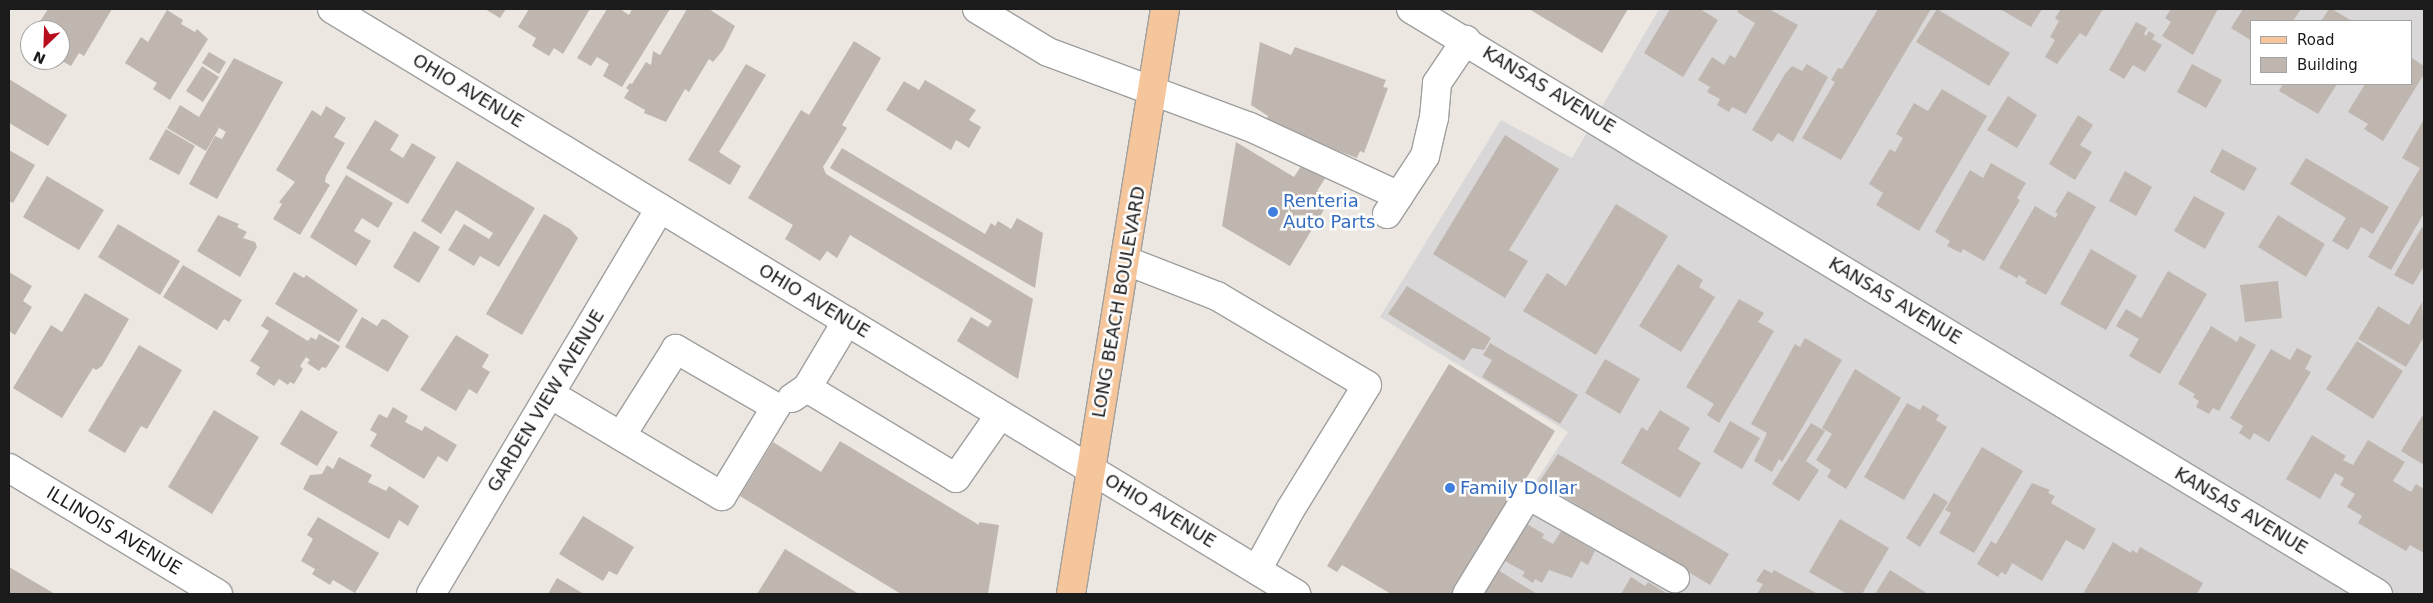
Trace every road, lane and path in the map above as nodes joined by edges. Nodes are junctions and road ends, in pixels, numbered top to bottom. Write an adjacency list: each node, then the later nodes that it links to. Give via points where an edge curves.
1 (332, 9): 7 (street, OHIO AVENUE)
2 (977, 9): 6 (street, via 1048,52)
3 (1165, 9): 6 (main road, LONG BEACH BOULEVARD)
4 (1411, 9): 5 (street, KANSAS AVENUE)
5 (1466, 40): 6 (street, via 1437,83 1434,118 1425,156 1393,205 1250,127); 24 (street, KANSAS AVENUE)
6 (1154, 90): 8 (main road, LONG BEACH BOULEVARD)
7 (660, 208): 9 (street, OHIO AVENUE); 11 (street, GARDEN VIEW AVENUE)
8 (1126, 260): 16 (main road, LONG BEACH BOULEVARD); 17 (street, via 1216,296 1367,384)
9 (847, 321): 10 (street); 13 (street, OHIO AVENUE)
10 (807, 388): 12 (street); 13 (street, via 956,478)
11 (550, 394): 14 (street); 20 (street, GARDEN VIEW AVENUE)
12 (776, 407): 14 (street, via 676,349); 14 (street, via 722,496)
13 (1000, 415): 16 (street, OHIO AVENUE)
14 (621, 436)
15 (9, 468): 19 (street, ILLINOIS AVENUE)
16 (1090, 469): 17 (street, OHIO AVENUE); 21 (main road, LONG BEACH BOULEVARD)
17 (1257, 570): 22 (street, OHIO AVENUE)
18 (1675, 578): 23 (street, via 1528,494)
19 (218, 594)
20 (432, 594)
21 (1071, 594)
22 (1296, 594)
23 (1467, 594)
24 (2378, 594)

